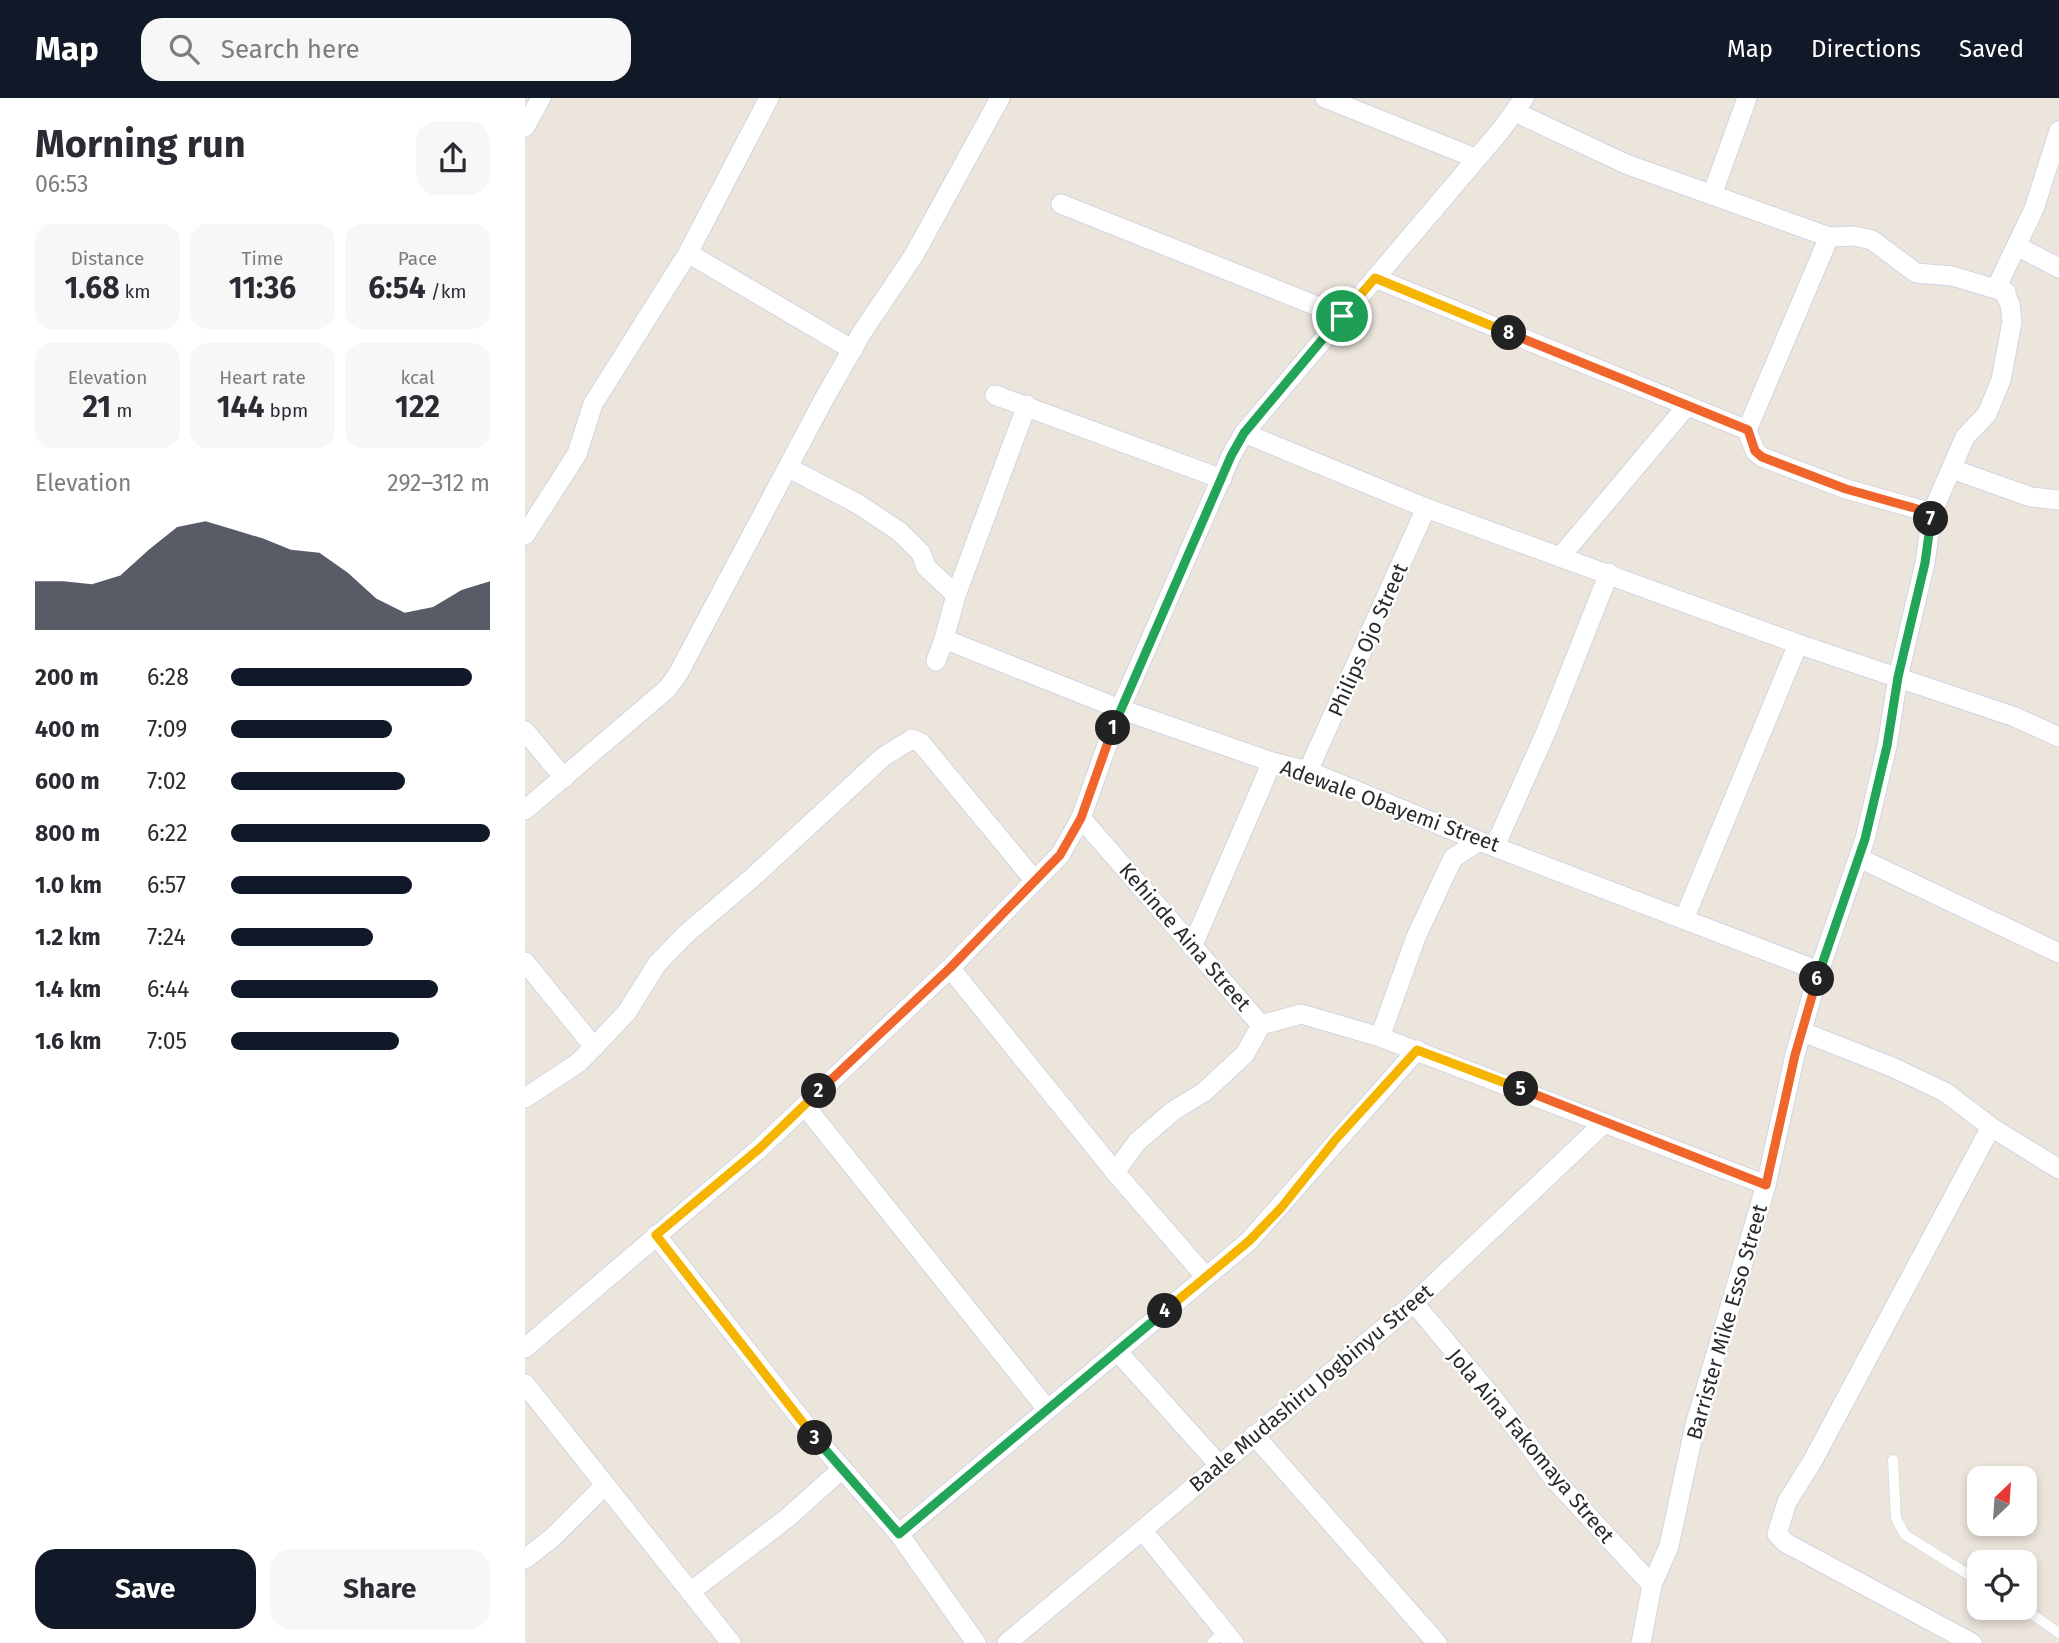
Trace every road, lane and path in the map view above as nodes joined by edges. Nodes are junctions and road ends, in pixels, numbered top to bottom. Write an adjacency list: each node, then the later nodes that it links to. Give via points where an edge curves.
1 (541, 98): 7 (street)
2 (769, 98): 14 (street)
3 (1000, 98): 19 (street, via 921,244)
4 (1325, 98): 9 (street)
5 (1747, 98): 10 (street)
6 (1519, 105): 9 (street); 10 (street, via 1626,164)
7 (525, 127)
8 (2059, 131): 13 (street)
9 (1475, 158): 16 (street)
10 (1712, 195): 12 (street)
11 (1061, 204): 18 (street)
12 (1829, 237): 17 (street, via 1872,240 1916,273 1952,276); 23 (street)
13 (2017, 246): 15 (street); 17 (street, Barrister Mike Esso Street, via 1999,282)
14 (688, 253): 19 (street); 31 (street, via 593,404 577,454)
15 (2059, 268)
16 (1375, 278): 18 (street); 22 (street)
17 (2006, 292): 26 (street, Barrister Mike Esso Street, via 2012,322 2001,380 1987,414 1965,437)
18 (1342, 316): 24 (street)
19 (853, 350): 25 (street)
20 (995, 395): 21 (street)
21 (1027, 405): 27 (street); 34 (street)
22 (1686, 407): 23 (street); 32 (street)
23 (1748, 430): 30 (street, via 1762,457 1846,489)
24 (1244, 433): 27 (street); 29 (street)
25 (789, 468): 34 (street, via 900,532 921,553 926,567); 44 (street, via 667,689)
26 (1952, 468): 28 (street, via 2031,497); 30 (street, Barrister Mike Esso Street)
27 (1222, 479): 39 (street)
28 (2059, 500)
29 (1426, 508): 32 (street); 43 (street, Philips Ojo Street)
30 (1932, 513): 38 (street, Barrister Mike Esso Street)
31 (525, 535)
32 (1561, 556): 33 (street)
33 (1609, 573): 36 (street); 48 (street, via 1546,732)
34 (956, 595): 35 (street)
35 (943, 639): 37 (street); 39 (street, Adewale Obayemi Street)
36 (1798, 644): 38 (street); 52 (street)
37 (936, 662)
38 (1898, 677): 41 (street); 50 (street, Barrister Mike Esso Street, via 1887,746)
39 (1120, 709): 42 (street, Adewale Obayemi Street); 46 (street)
40 (525, 731): 44 (street)
41 (2059, 737)
42 (1272, 762): 43 (street, Adewale Obayemi Street); 53 (street)
43 (1308, 771): 47 (street, Adewale Obayemi Street)
44 (564, 778): 45 (street)
45 (525, 810)
46 (1081, 818): 51 (street, via 1060,855); 53 (street, Kehinde Aina Street)
47 (1439, 824): 48 (street, Adewale Obayemi Street); 49 (street)
48 (1487, 843): 49 (street); 52 (street, Adewale Obayemi Street)
49 (1453, 858): 60 (street, via 1416,937)
50 (1859, 858): 54 (street); 57 (street, Barrister Mike Esso Street)
51 (1035, 881): 56 (street); 61 (street, via 921,743 912,738 883,757 687,934 657,964 627,1012)
52 (1685, 919): 57 (street, Adewale Obayemi Street)
53 (1192, 947): 58 (street, Kehinde Aina Street)
54 (2059, 953)
55 (525, 962): 61 (street)
56 (950, 968): 64 (street); 68 (street)
57 (1819, 971): 59 (street, Barrister Mike Esso Street)
58 (1261, 1025): 60 (street, via 1301,1014); 68 (street, Kehinde Aina Street, via 1245,1054 1204,1092 1137,1142)
59 (1803, 1032): 66 (street, via 1945,1092); 69 (street, Barrister Mike Esso Street)
60 (1380, 1037): 62 (street)
61 (594, 1047): 63 (street)
62 (1417, 1050): 65 (street); 71 (street, via 1281,1208 1249,1241)
63 (525, 1098)
64 (805, 1106): 70 (street); 76 (street)
65 (1604, 1123): 69 (street); 72 (street, Baale Mudashiru Jogbinyu Street)
66 (1991, 1128): 67 (street); 96 (street, via 1787,1502 1777,1534)
67 (2059, 1169)
68 (1115, 1172): 71 (street)
69 (1766, 1185): 86 (street, Barrister Mike Esso Street, via 1695,1425 1669,1546)
70 (656, 1235): 73 (street); 80 (street)
71 (1204, 1275): 74 (street)
72 (1413, 1303): 77 (street, Baale Mudashiru Jogbinyu Street); 86 (street, Jola Aina Fakomaya Street, via 1554,1479)
73 (525, 1348)
74 (1118, 1352): 76 (street); 79 (street)
75 (525, 1384): 81 (street)
76 (1047, 1409): 83 (street)
77 (1254, 1435): 79 (street, Baale Mudashiru Jogbinyu Street); 94 (street)
78 (1893, 1460): 85 (lane, via 1896,1518 1905,1535)
79 (1220, 1466): 82 (street, Baale Mudashiru Jogbinyu Street)
80 (842, 1469): 83 (street); 87 (street, via 786,1519)
81 (605, 1485): 84 (street); 87 (street)
82 (1143, 1531): 90 (street); 93 (street, Baale Mudashiru Jogbinyu Street)
83 (899, 1534): 92 (street)
84 (525, 1559)
85 (1967, 1574)
86 (1652, 1585): 95 (street, Barrister Mike Esso Street)
87 (690, 1592): 91 (street)
88 (2037, 1618): 89 (lane)
89 (2059, 1633)
90 (1223, 1639)
91 (731, 1643)
92 (976, 1643)
93 (1007, 1643)
94 (1437, 1643)
95 (1641, 1643)
96 (1972, 1643)

